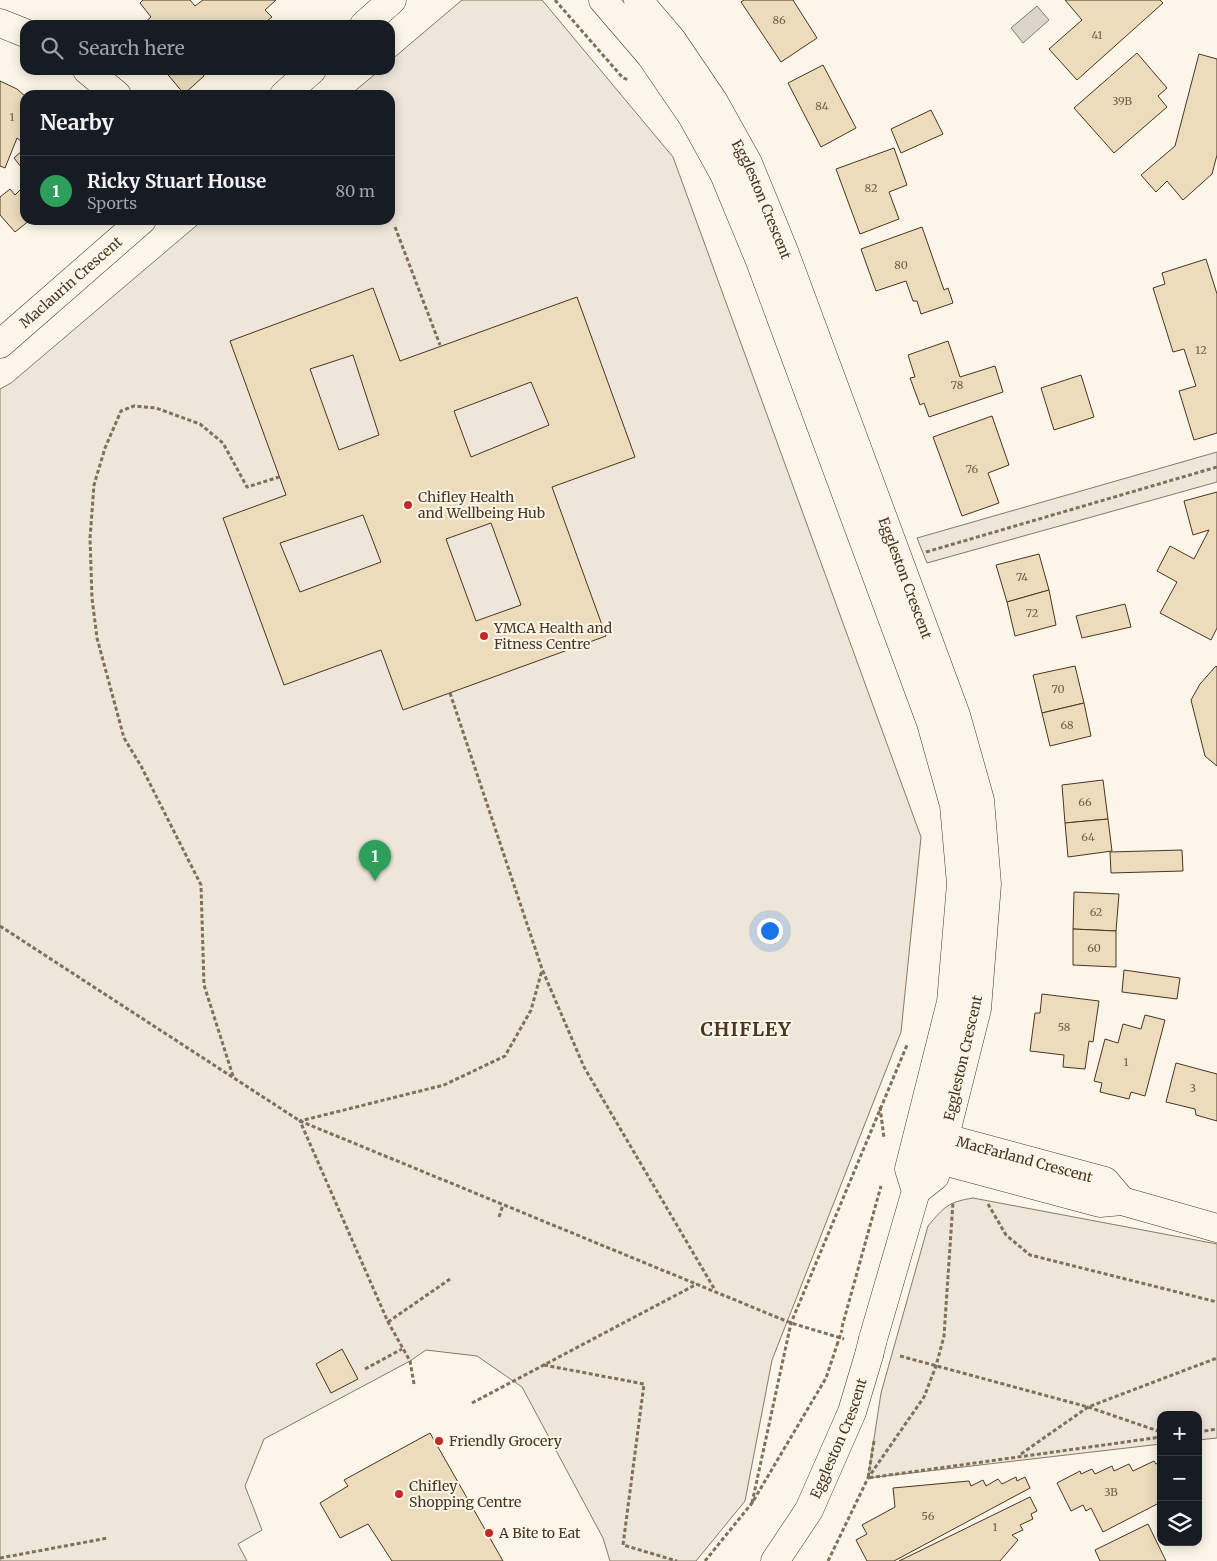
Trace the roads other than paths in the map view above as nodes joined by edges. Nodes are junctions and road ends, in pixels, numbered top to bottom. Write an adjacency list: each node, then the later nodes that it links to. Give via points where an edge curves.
1 (392, 0): 4 (street)
2 (603, 0): 13 (street, Eggleston Crescent, via 651,56 692,116 724,174 760,261 931,723 954,805 961,884 951,1002)
3 (638, 0): 13 (street, Eggleston Crescent, via 672,40 714,102 748,163 784,251 956,715 980,800 988,884 977,1009)
4 (370, 20)
5 (0, 23): 6 (street)
6 (20, 31)
7 (93, 75): 9 (street)
8 (306, 75): 10 (street)
9 (111, 90)
10 (290, 90)
11 (136, 225): 12 (street, Maclaurin Crescent)
12 (0, 344)
13 (929, 1145): 14 (street, MacFarland Crescent, via 1105,1182 1122,1201); 15 (street, Eggleston Crescent, via 909,1169 916,1191 878,1349 809,1510)
14 (1217, 1228)
15 (775, 1561)

